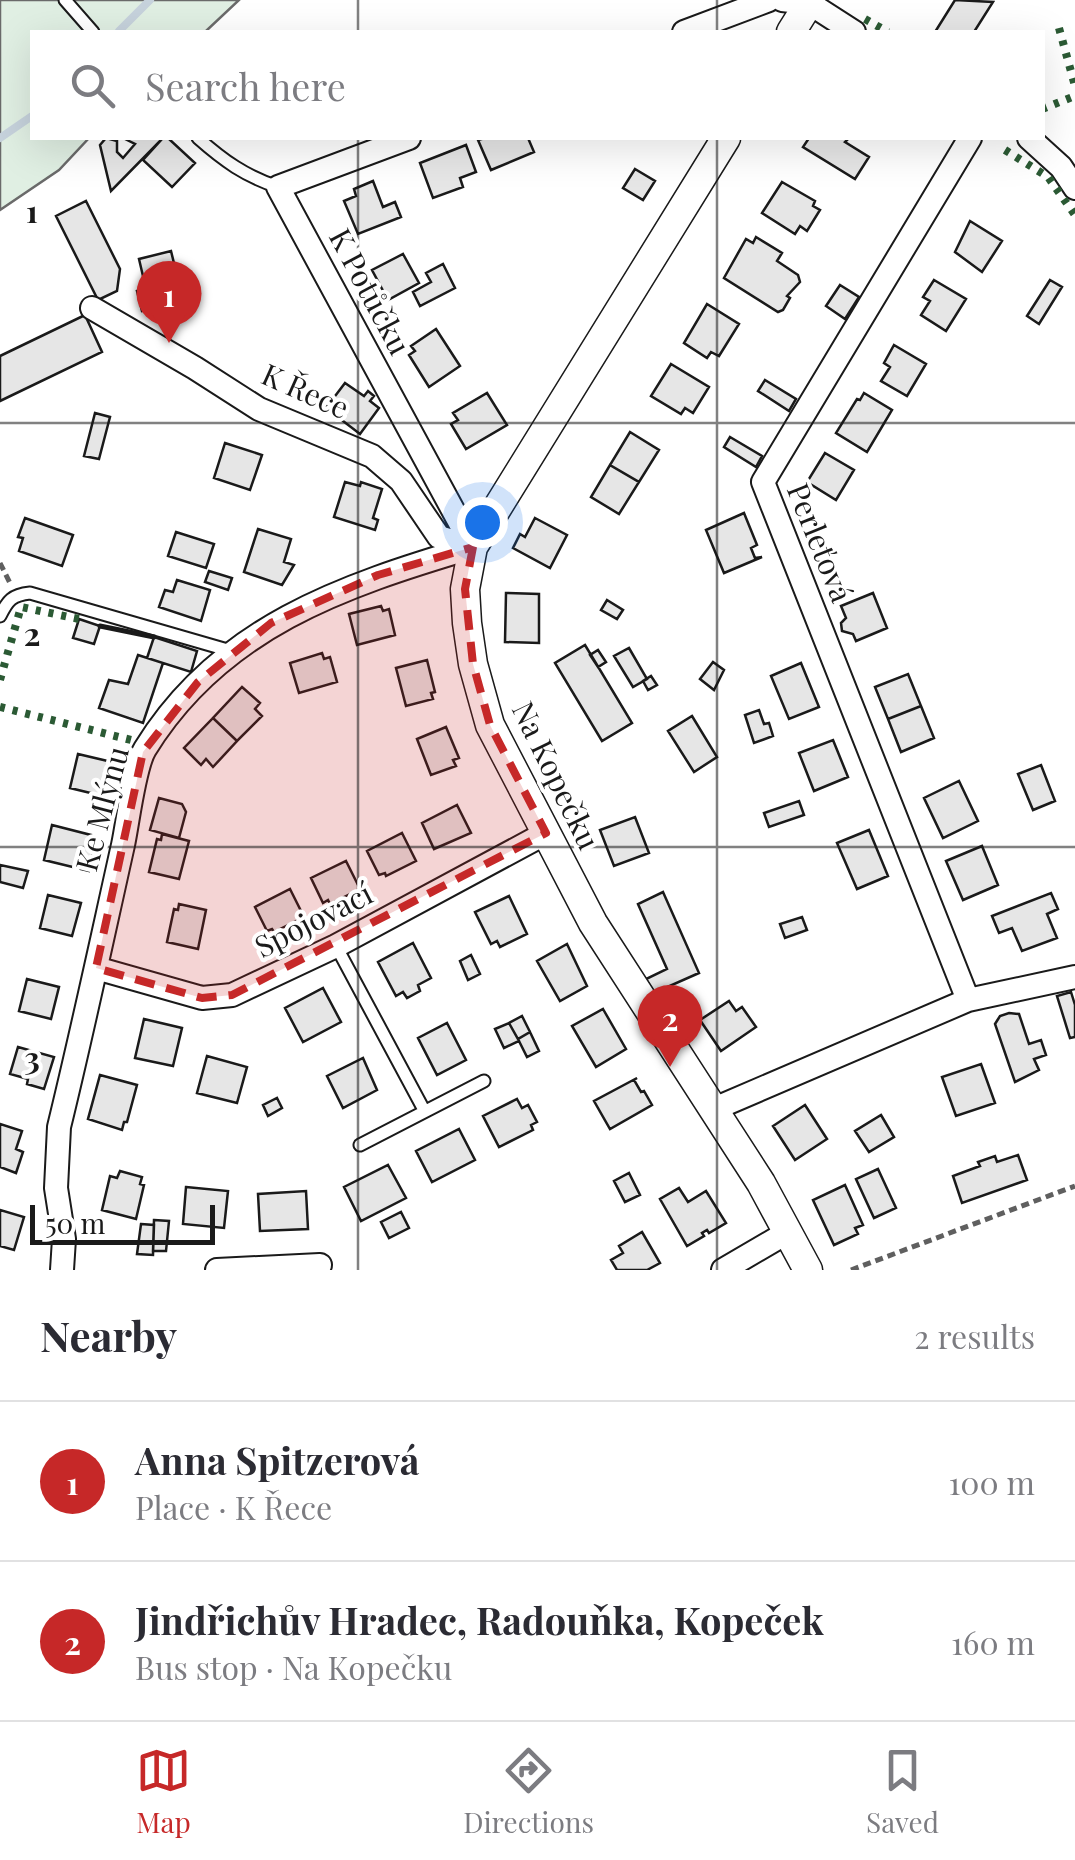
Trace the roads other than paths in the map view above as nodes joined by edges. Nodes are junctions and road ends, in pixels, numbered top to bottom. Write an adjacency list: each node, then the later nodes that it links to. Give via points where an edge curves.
1 (65, 0): 4 (lane)
2 (769, 0): 5 (street)
3 (801, 1): 6 (street); 7 (street)
4 (91, 30)
5 (689, 30)
6 (792, 30)
7 (851, 30)
8 (200, 140): 13 (lane, via 231,166)
9 (403, 140): 13 (street)
10 (725, 140): 16 (street, Na Kopečku)
11 (969, 140): 23 (street, Perleťová, via 763,482)
12 (1031, 140): 14 (street)
13 (278, 187): 16 (street, K Potůčku)
14 (1075, 188)
15 (92, 308): 16 (street, K Řece, via 259,409 372,456 401,481 439,536)
16 (473, 548): 18 (street, Ke Mlýnu, via 378,576 271,624); 19 (street, Na Kopečku, via 465,589 473,664 490,725)
17 (0, 616): 18 (lane, via 8,600 30,593)
18 (230, 651): 21 (street, Ke Mlýnu, via 143,752)
19 (546, 833): 20 (street, Spojovací); 25 (street, Na Kopečku, via 593,923)
20 (336, 946): 21 (street, Spojovací, via 232,995 202,998); 26 (lane)
21 (96, 968): 30 (street, Ke Mlýnu, via 59,1127)
22 (1075, 977): 23 (street)
23 (968, 1000): 25 (street)
24 (484, 1081): 26 (lane)
25 (714, 1109): 28 (street, Na Kopečku)
26 (424, 1110): 27 (lane)
27 (360, 1144)
28 (788, 1232): 32 (street); 33 (street, Na Kopečku)
29 (320, 1265): 31 (street)
30 (62, 1270)
31 (218, 1270)
32 (722, 1270)
33 (808, 1270)

